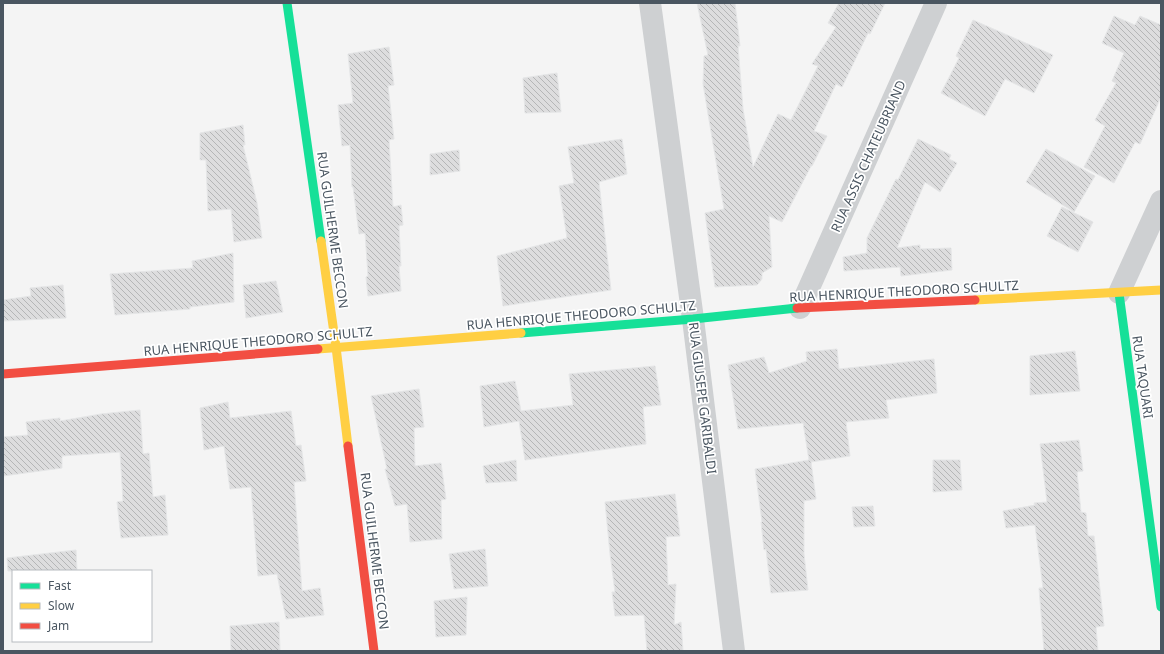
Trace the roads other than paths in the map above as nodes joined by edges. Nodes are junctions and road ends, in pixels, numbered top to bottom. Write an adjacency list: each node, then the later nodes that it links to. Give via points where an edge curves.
1 (287, 3): 9 (street, RUA GUILHERME BECCON)
2 (650, 3): 8 (street, RUA GIUSEPE GARIBALDI)
3 (936, 3): 7 (street, RUA ASSIS CHATEUBRIAND)
4 (1161, 201): 6 (street)
5 (1161, 290): 6 (street, RUA HENRIQUE THEODORO SCHULTZ)
6 (1119, 293): 7 (street, RUA HENRIQUE THEODORO SCHULTZ); 11 (street, RUA TAQUARI)
7 (800, 308): 8 (street, RUA HENRIQUE THEODORO SCHULTZ)
8 (693, 319): 9 (street, RUA HENRIQUE THEODORO SCHULTZ); 13 (street, RUA GIUSEPE GARIBALDI)
9 (336, 347): 10 (street, RUA HENRIQUE THEODORO SCHULTZ); 12 (street, RUA GUILHERME BECCON)
10 (3, 374)
11 (1161, 607)
12 (374, 651)
13 (734, 651)

